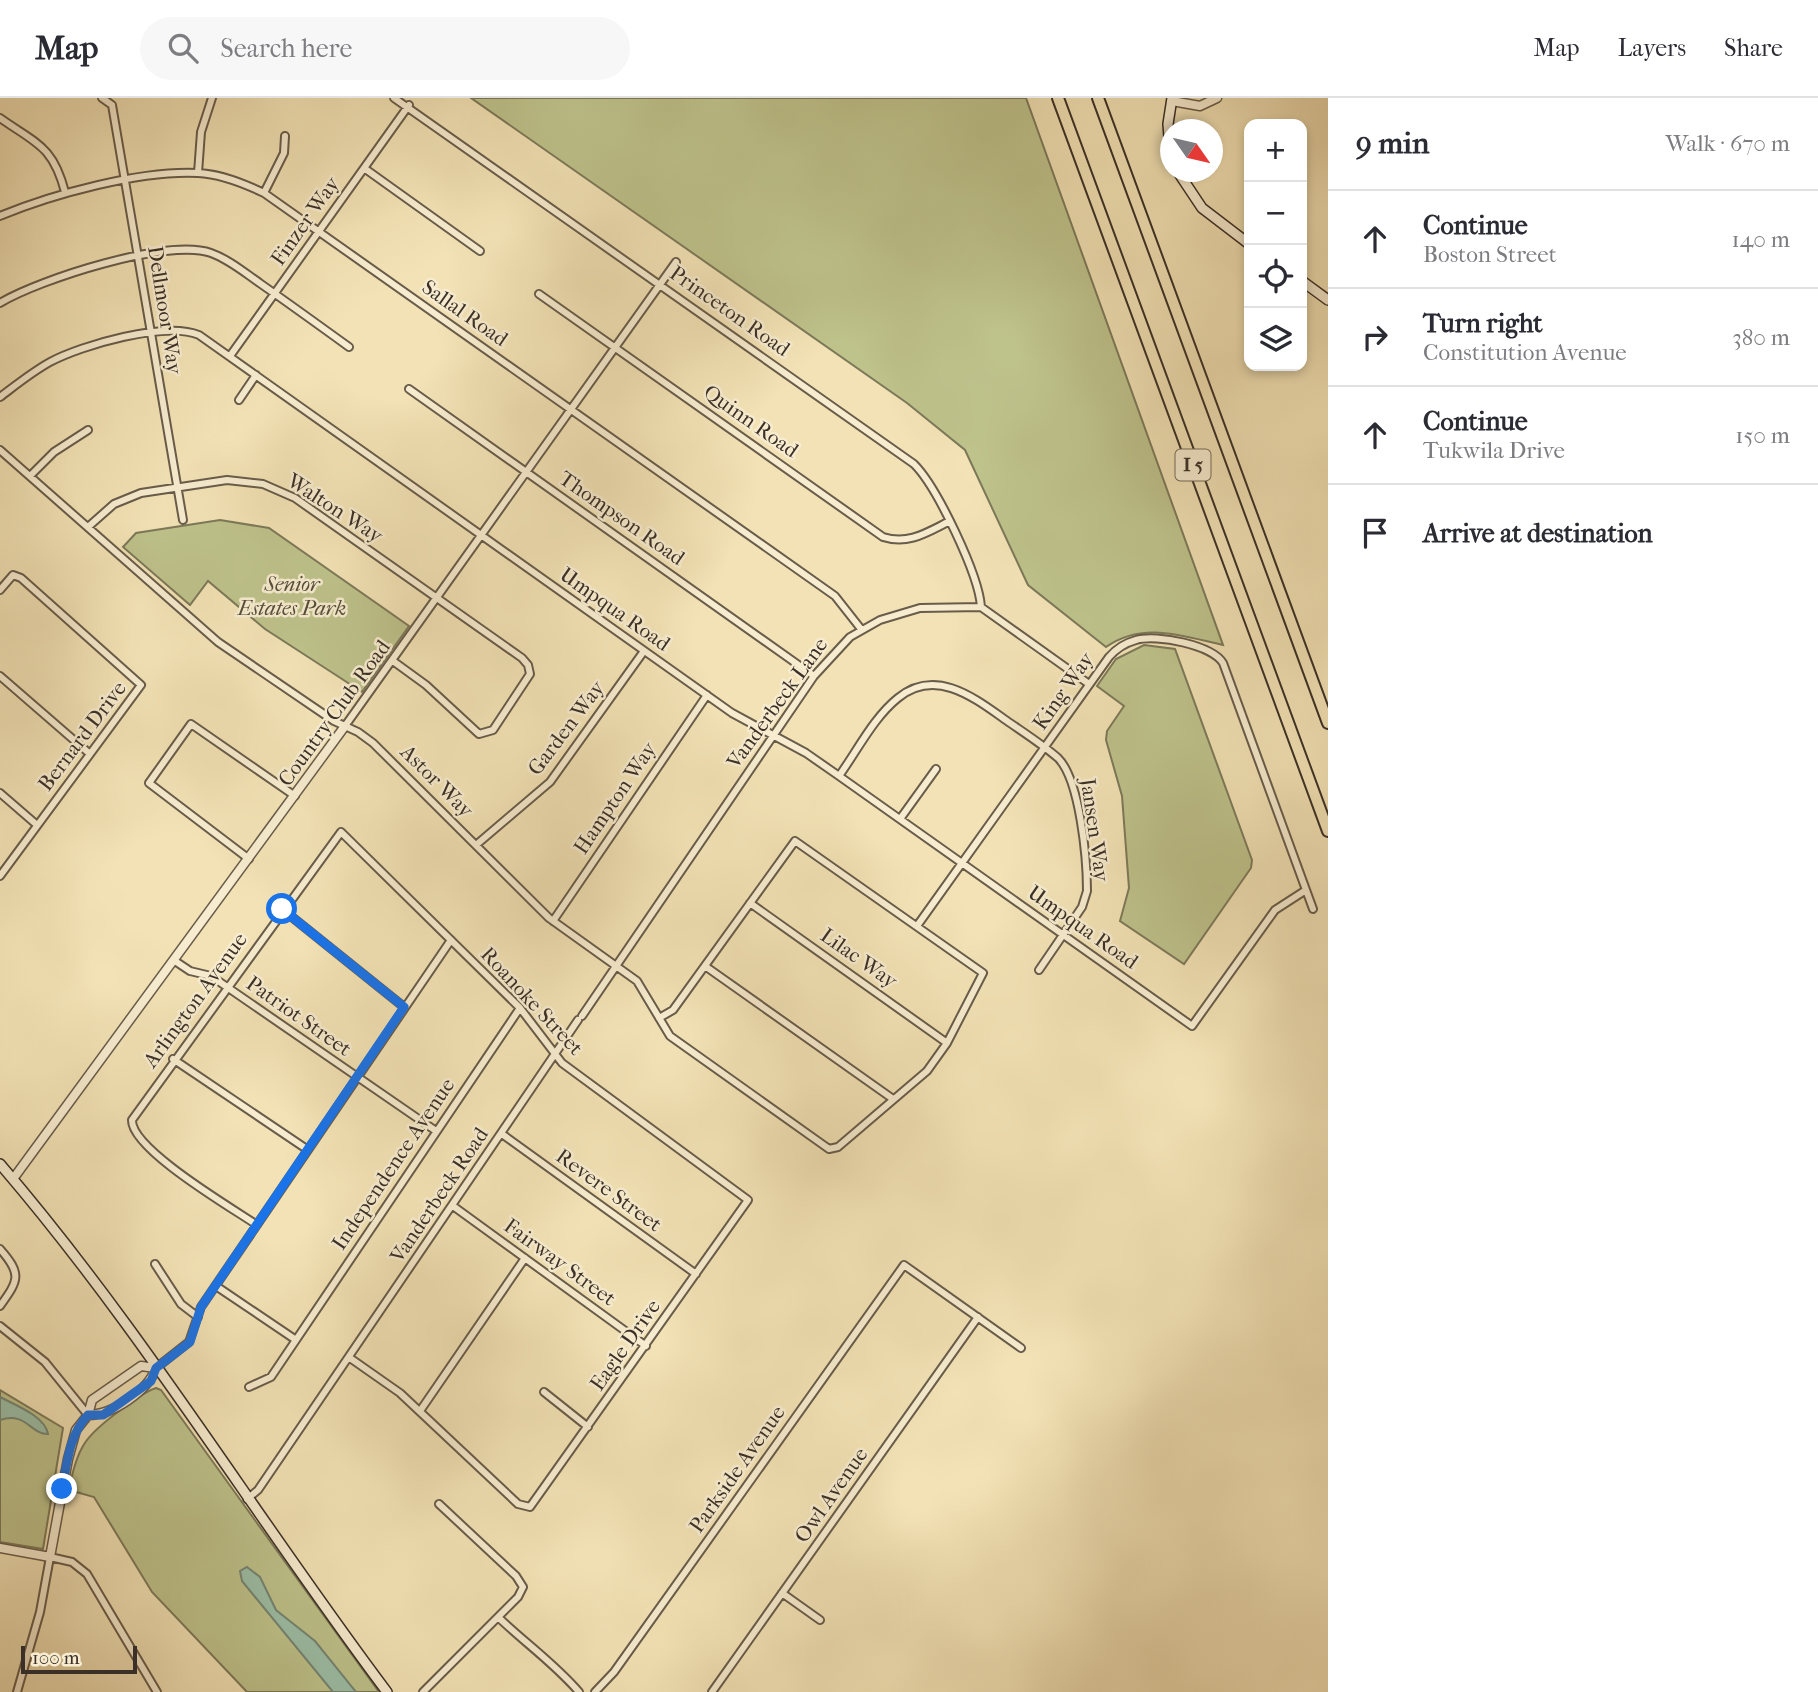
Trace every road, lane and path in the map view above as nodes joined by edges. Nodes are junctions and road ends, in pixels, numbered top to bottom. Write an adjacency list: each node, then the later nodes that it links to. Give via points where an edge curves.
1 (102, 98): 9 (street)
2 (117, 98): 9 (street)
3 (212, 98): 15 (street, via 201,132)
4 (394, 98): 10 (street, Princeton Road)
5 (1058, 98): 71 (highway, I 5)
6 (1098, 98): 60 (highway, I 5)
7 (1217, 98): 8 (street, via 1200,106)
8 (1172, 99): 12 (main road)
9 (112, 105): 16 (street, Dellmoor Way)
10 (409, 105): 14 (street, Finzer Way); 26 (street, Princeton Road)
11 (0, 118): 18 (street, via 49,153 58,165)
12 (1169, 119)
13 (285, 136): 19 (street, via 284,153)
14 (364, 168): 21 (street, Finzer Way); 23 (street)
15 (198, 173): 16 (street, Sallal Road); 19 (street, Sallal Road)
16 (125, 181): 18 (street, Sallal Road); 24 (street, Dellmoor Way)
17 (1185, 182): 22 (main road, via 1202,208)
18 (65, 192): 20 (street, Sallal Road)
19 (264, 192): 21 (street, Sallal Road)
20 (0, 216)
21 (320, 231): 28 (street, Finzer Way); 40 (street, Sallal Road)
22 (1244, 240)
23 (480, 251)
24 (138, 257): 28 (street, via 181,251 210,253); 31 (street, via 68,273); 32 (street, Dellmoor Way)
25 (676, 261): 26 (street, Country Club Road)
26 (660, 283): 33 (street, Country Club Road); 47 (street, Princeton Road, via 914,464 929,481)
27 (1307, 285): 30 (main road)
28 (275, 294): 34 (street); 35 (street, Finzer Way)
29 (540, 294): 33 (street, Quinn Road)
30 (1328, 300)
31 (0, 303)
32 (150, 334): 35 (street, Umpqua Road, via 193,333); 38 (street, Umpqua Road, via 66,355); 45 (street, Dellmoor Way)
33 (616, 346): 40 (street, Country Club Road); 47 (street, Quinn Road, via 883,537 909,541)
34 (349, 347)
35 (230, 356): 36 (street, Umpqua Road)
36 (256, 375): 39 (street); 49 (street, Umpqua Road)
37 (409, 389): 43 (street, Thompson Road)
38 (0, 397)
39 (239, 400)
40 (571, 410): 43 (street, Country Club Road); 53 (street, Sallal Road, via 835,596)
41 (88, 430): 44 (street, via 65,443)
42 (0, 450): 44 (street, Astor Way)
43 (527, 472): 49 (street, Country Club Road); 57 (street, Thompson Road)
44 (30, 476): 48 (street, Astor Way)
45 (177, 486): 46 (street, Dellmoor Way); 48 (street, Walton Way, via 123,499); 51 (street, Walton Way, via 235,480 273,488 295,498)
46 (183, 520)
47 (948, 522): 52 (street, Princeton Road, via 979,587)
48 (88, 527): 61 (street, Astor Way, via 225,647)
49 (482, 536): 51 (street, Country Club Road); 54 (street, Umpqua Road)
50 (0, 590): 64 (street, Bernard Drive, via 13,575 21,578 141,685)
51 (437, 598): 55 (street, Country Club Road); 55 (street, Walton Way, via 525,662 530,674 526,684 493,730 479,734)
52 (981, 607): 53 (street, Vanderbeck Lane, via 910,610); 58 (street)
53 (861, 629): 57 (street, Vanderbeck Lane, via 835,650)
54 (644, 651): 59 (street, Umpqua Road); 73 (street, Garden Way, via 550,782)
55 (393, 661): 61 (street, Country Club Road)
56 (0, 676): 64 (street)
57 (814, 676): 62 (street, Vanderbeck Lane)
58 (1089, 684): 63 (street, King Way); 77 (street, King Way, via 1114,652 1137,640 1153,638 1215,652 1227,672)
59 (707, 695): 62 (street, Umpqua Road); 81 (street, Hampton Way)
60 (1328, 723)
61 (345, 726): 68 (street, Country Club Road); 73 (street, Astor Way, via 380,749)
62 (772, 735): 66 (street, Umpqua Road); 86 (street, Vanderbeck Lane)
63 (1045, 747): 66 (street, Jansen Way, via 963,691 928,685 892,703); 75 (street, King Way); 83 (street, Jansen Way, via 1066,766 1073,781 1087,884 1085,902)
64 (90, 754): 70 (street, Bernard Drive)
65 (936, 769): 69 (street)
66 (839, 776): 69 (street, Umpqua Road)
67 (0, 793): 70 (street)
68 (296, 796): 74 (street, Country Club Road); 74 (street, via 191,724 149,783)
69 (900, 819): 75 (street, Umpqua Road)
70 (37, 825): 76 (street, Bernard Drive)
71 (1328, 831)
72 (341, 832): 79 (street, Arlington Avenue); 84 (street, Roanoke Street)
73 (476, 845): 81 (street, Astor Way)
74 (249, 859): 85 (street, Country Club Road)
75 (962, 863): 82 (street, King Way); 83 (street, Umpqua Road)
76 (0, 876)
77 (1306, 890): 80 (street, King Way); 83 (street, Umpqua Road, via 1275,910 1192,1026)
78 (750, 903): 82 (street, via 795,841); 87 (street); 94 (street, Lilac Way)
79 (282, 909): 89 (street, Arlington Avenue); 90 (street)
80 (1312, 909)
81 (553, 921): 86 (street, Astor Way)
82 (917, 926): 94 (street, via 984,973)
83 (1064, 935): 88 (street, Jansen Way)
84 (451, 940): 90 (street); 91 (street, Roanoke Street)
85 (175, 961): 89 (street, Patriot Street); 103 (street, Country Club Road)
86 (616, 965): 92 (street, Vanderbeck Lane); 93 (street, Astor Way, via 637,981)
87 (705, 966): 93 (street, via 673,1010); 98 (street)
88 (1039, 970)
89 (226, 987): 96 (street, Arlington Avenue); 97 (street, Patriot Street)
90 (404, 1007): 97 (street)
91 (520, 1008): 95 (street, Roanoke Street); 99 (street, Independence Avenue)
92 (580, 1018): 95 (street, Vanderbeck Road)
93 (659, 1018): 98 (street, Astor Way, via 676,1040 833,1151)
94 (947, 1043): 98 (street, via 926,1071)
95 (556, 1053): 100 (street, Vanderbeck Road); 104 (street, Roanoke Street, via 562,1063)
96 (173, 1059): 101 (street); 106 (street, Arlington Avenue, via 132,1124 141,1139 172,1166)
97 (357, 1077): 99 (street, Patriot Street); 101 (street)
98 (893, 1099)
99 (436, 1131): 116 (street, Independence Avenue)
100 (502, 1134): 105 (street, Vanderbeck Road); 110 (street, Revere Street)
101 (308, 1150): 106 (street)
102 (0, 1164): 103 (main road)
103 (13, 1179): 120 (main road, via 74,1252)
104 (748, 1200): 110 (street, Eagle Drive)
105 (453, 1206): 108 (street, Fairway Street); 119 (street, Vanderbeck Road)
106 (257, 1225): 111 (street)
107 (0, 1249): 112 (street, via 16,1274 14,1287)
108 (526, 1258): 117 (street, Fairway Street); 123 (street)
109 (155, 1264): 113 (street, via 180,1304)
110 (696, 1274): 117 (street, Eagle Drive)
111 (216, 1286): 113 (street); 116 (street)
112 (0, 1306)
113 (198, 1317): 120 (street, via 190,1342)
114 (978, 1317): 118 (street); 130 (street, Owl Avenue); 138 (street, Parkside Avenue, via 904,1265 614,1672)
115 (0, 1326): 124 (street, via 45,1362)
116 (296, 1340): 121 (street, Independence Avenue, via 271,1377)
117 (646, 1346): 125 (street, Eagle Drive)
118 (1021, 1348)
119 (350, 1358): 123 (street); 126 (street, Vanderbeck Road, via 256,1493)
120 (156, 1368): 124 (street, via 151,1381 103,1415); 124 (street, via 141,1366 92,1400); 126 (main road)
121 (249, 1387)
122 (544, 1392): 125 (street)
123 (420, 1411): 125 (street, Eagle Drive, via 527,1508)
124 (88, 1415): 129 (street, via 70,1447)
125 (588, 1427)
126 (247, 1499): 135 (main road)
127 (439, 1504): 131 (street, via 523,1587)
128 (0, 1548): 129 (street)
129 (50, 1557): 133 (street); 134 (street, via 72,1562 84,1571)
130 (782, 1593): 132 (street); 139 (street, Owl Avenue)
131 (498, 1617): 136 (street); 137 (street)
132 (820, 1620)
133 (17, 1692)
134 (157, 1692)
135 (387, 1692)
136 (423, 1692)
137 (579, 1692)
138 (594, 1692)
139 (712, 1692)

